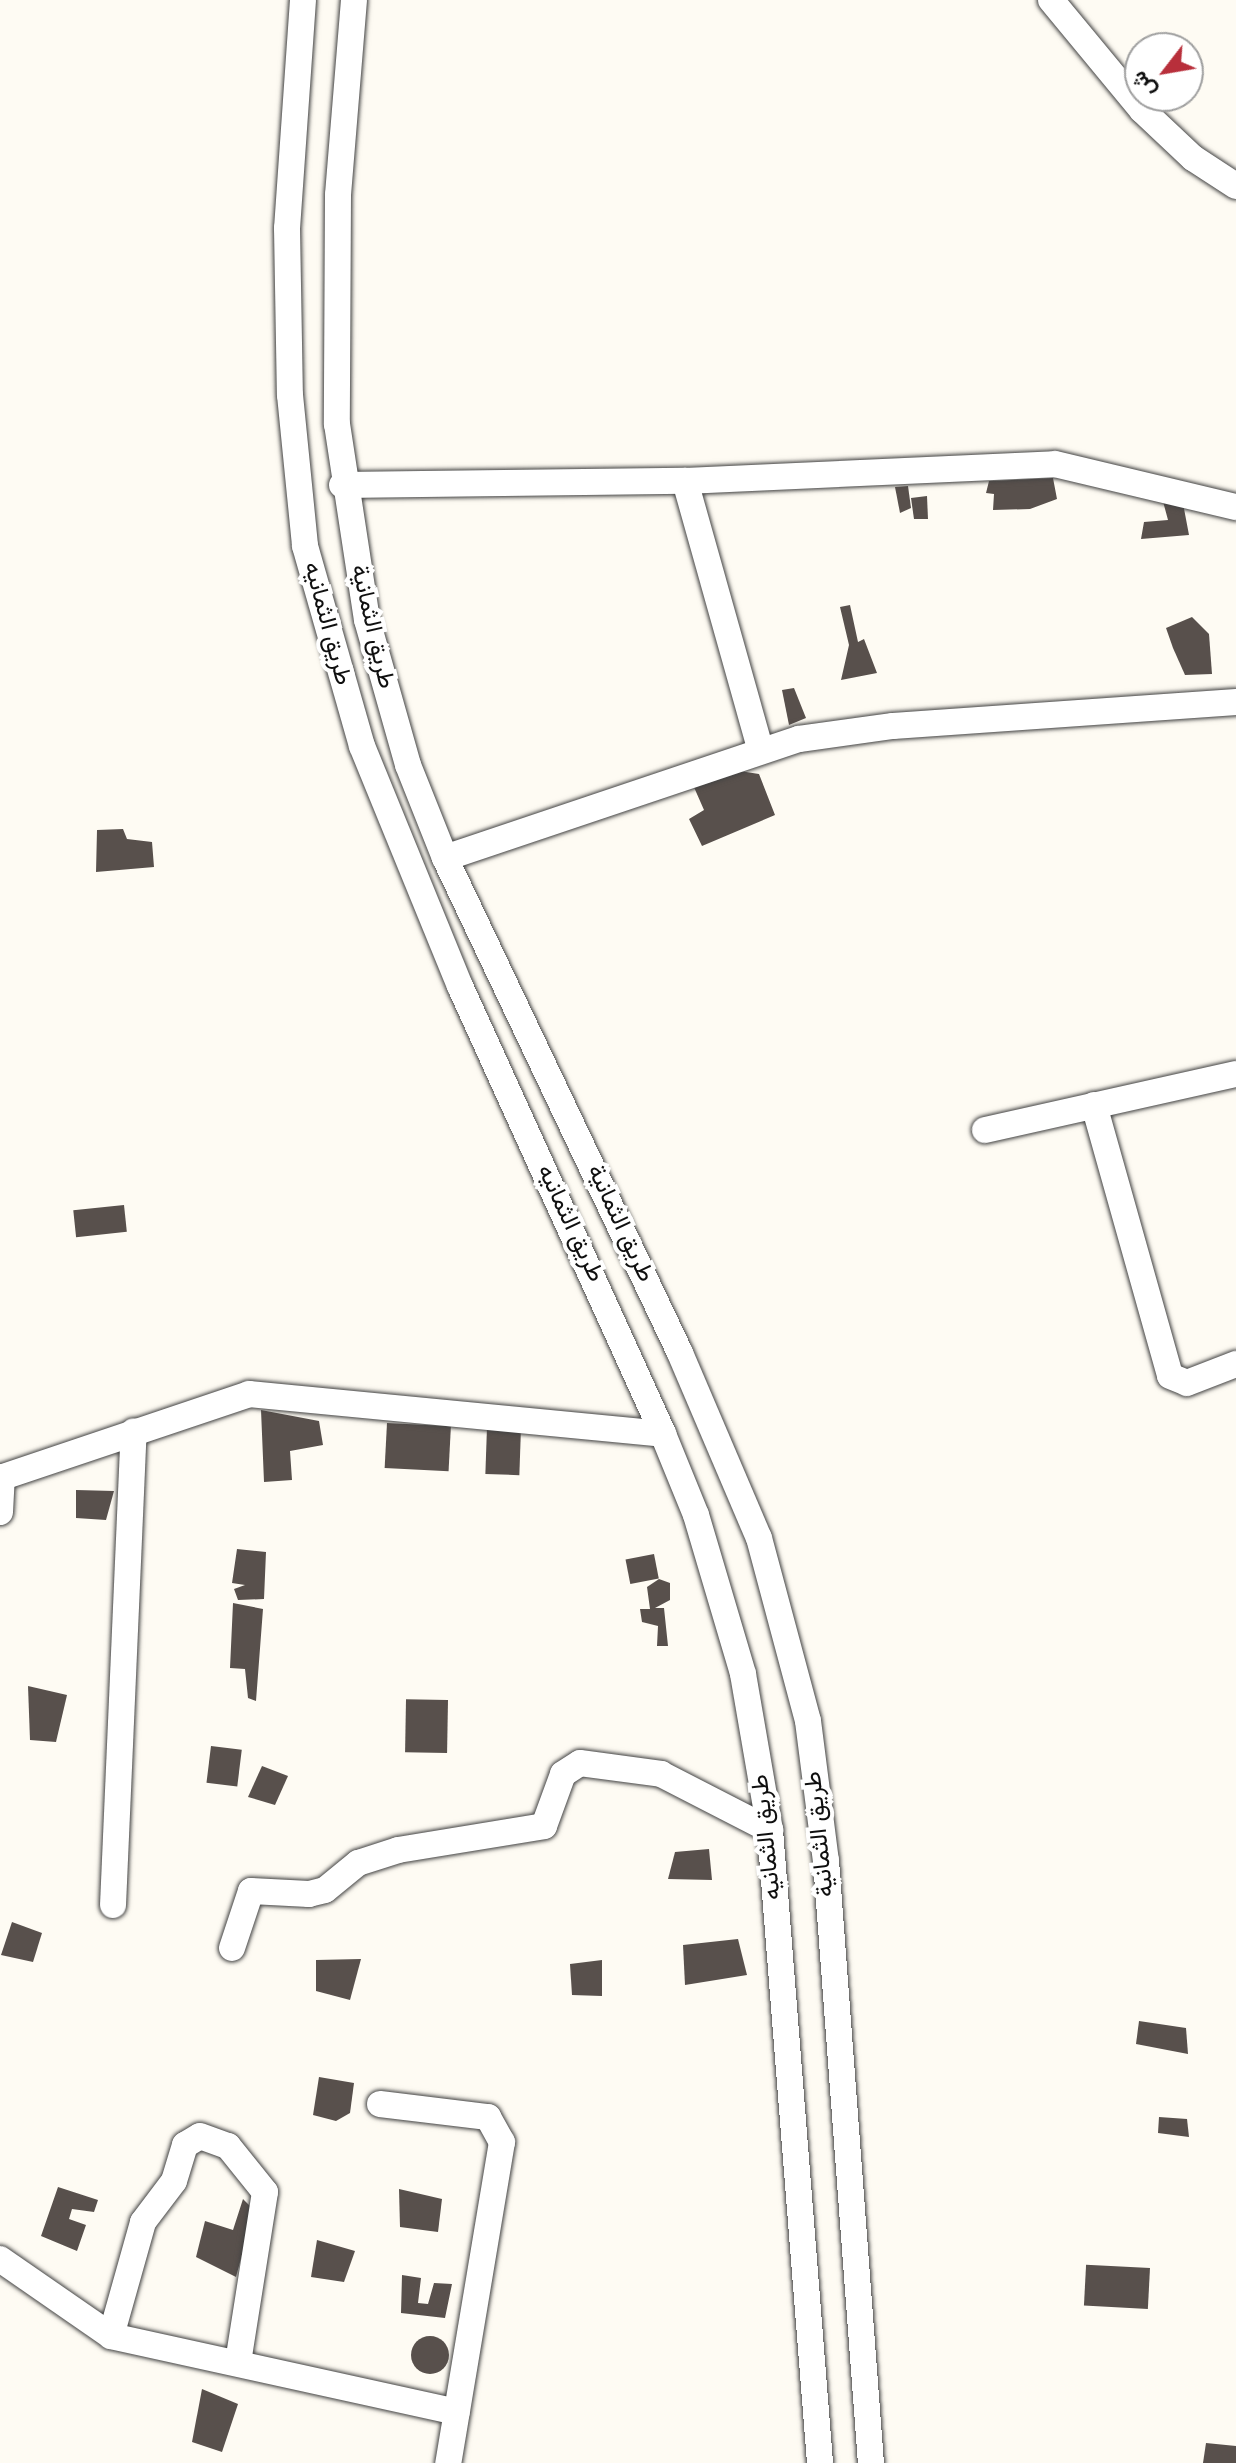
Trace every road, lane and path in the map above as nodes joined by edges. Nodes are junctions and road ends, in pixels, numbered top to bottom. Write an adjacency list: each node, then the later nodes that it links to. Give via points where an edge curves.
1 (303, 0): 16 (street, طريق الثمانيه, via 287,228 290,395 305,546 330,650 460,986)
2 (1051, 0): 4 (street, via 1142,110 1193,158)
3 (355, 1): 6 (street, طريق الثمانية, via 338,195)
4 (1236, 186)
5 (685, 481): 6 (street); 7 (street, via 1055,464); 9 (street)
6 (342, 485): 10 (street, طريق الثمانية, via 384,690)
7 (1236, 507)
8 (1236, 702): 9 (street, via 893,726)
9 (760, 748): 10 (street)
10 (445, 858): 29 (street, طريق الثمانية, via 733,1471 759,1538 808,1721 826,1861)
11 (1236, 1074): 12 (street)
12 (1094, 1105): 13 (street); 14 (street, via 1170,1376 1187,1383)
13 (985, 1130)
14 (1236, 1364)
15 (134, 1431): 16 (street, via 225,1399 268,1393); 17 (street); 20 (street)
16 (663, 1434): 19 (street, طريق الثمانيه, via 696,1515 743,1674)
17 (1, 1478): 18 (street)
18 (0, 1512)
19 (770, 1830): 21 (street, via 661,1774 580,1763 563,1774 544,1826 398,1850 358,1863 325,1890 309,1894 251,1891); 28 (street, طريق الثمانيه)
20 (113, 1905)
21 (232, 1948)
22 (380, 2104): 26 (street, via 488,2117 502,2142)
23 (0, 2259): 24 (street)
24 (111, 2336): 25 (street); 25 (street, via 143,2222 174,2181 185,2145 200,2136 228,2146 265,2192)
25 (238, 2362): 26 (street)
26 (457, 2412): 27 (street)
27 (448, 2463)
28 (820, 2463)
29 (871, 2463)

